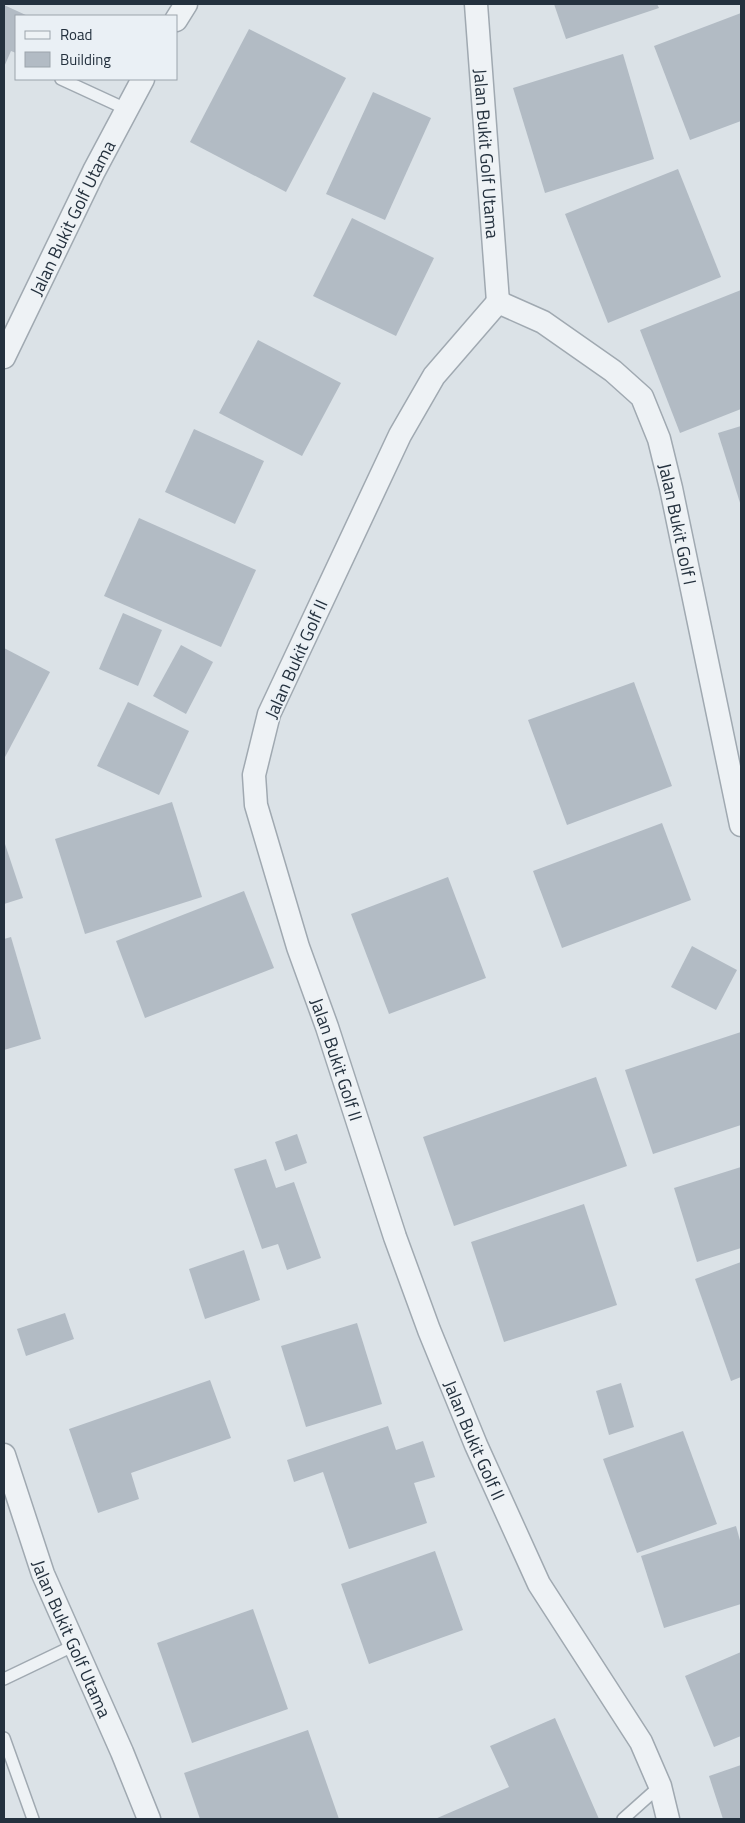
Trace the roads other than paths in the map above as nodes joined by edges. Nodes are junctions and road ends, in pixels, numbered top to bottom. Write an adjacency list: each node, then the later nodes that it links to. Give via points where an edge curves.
1 (186, 4): 3 (street)
2 (476, 4): 7 (street, Jalan Bukit Golf Utama)
3 (178, 17)
4 (63, 80): 6 (lane)
5 (142, 80): 6 (street, Jalan Bukit Golf Utama)
6 (126, 109): 8 (street, Jalan Bukit Golf Utama)
7 (498, 302): 9 (street, Jalan Bukit Golf I, via 543,322 613,371 642,398 659,439 669,480); 14 (street, Jalan Bukit Golf II, via 434,376 400,434 270,714 254,775 256,805 298,947 395,1237 476,1445 539,1584 641,1742)
8 (4, 357)
9 (741, 825)
10 (4, 1455): 11 (street, Jalan Bukit Golf Utama, via 43,1574)
11 (75, 1645): 12 (lane); 16 (street, Jalan Bukit Golf Utama)
12 (4, 1679)
13 (4, 1738): 15 (lane)
14 (660, 1786): 17 (lane); 18 (street, Jalan Bukit Golf II)
15 (33, 1819)
16 (149, 1819)
17 (623, 1819)
18 (668, 1819)

